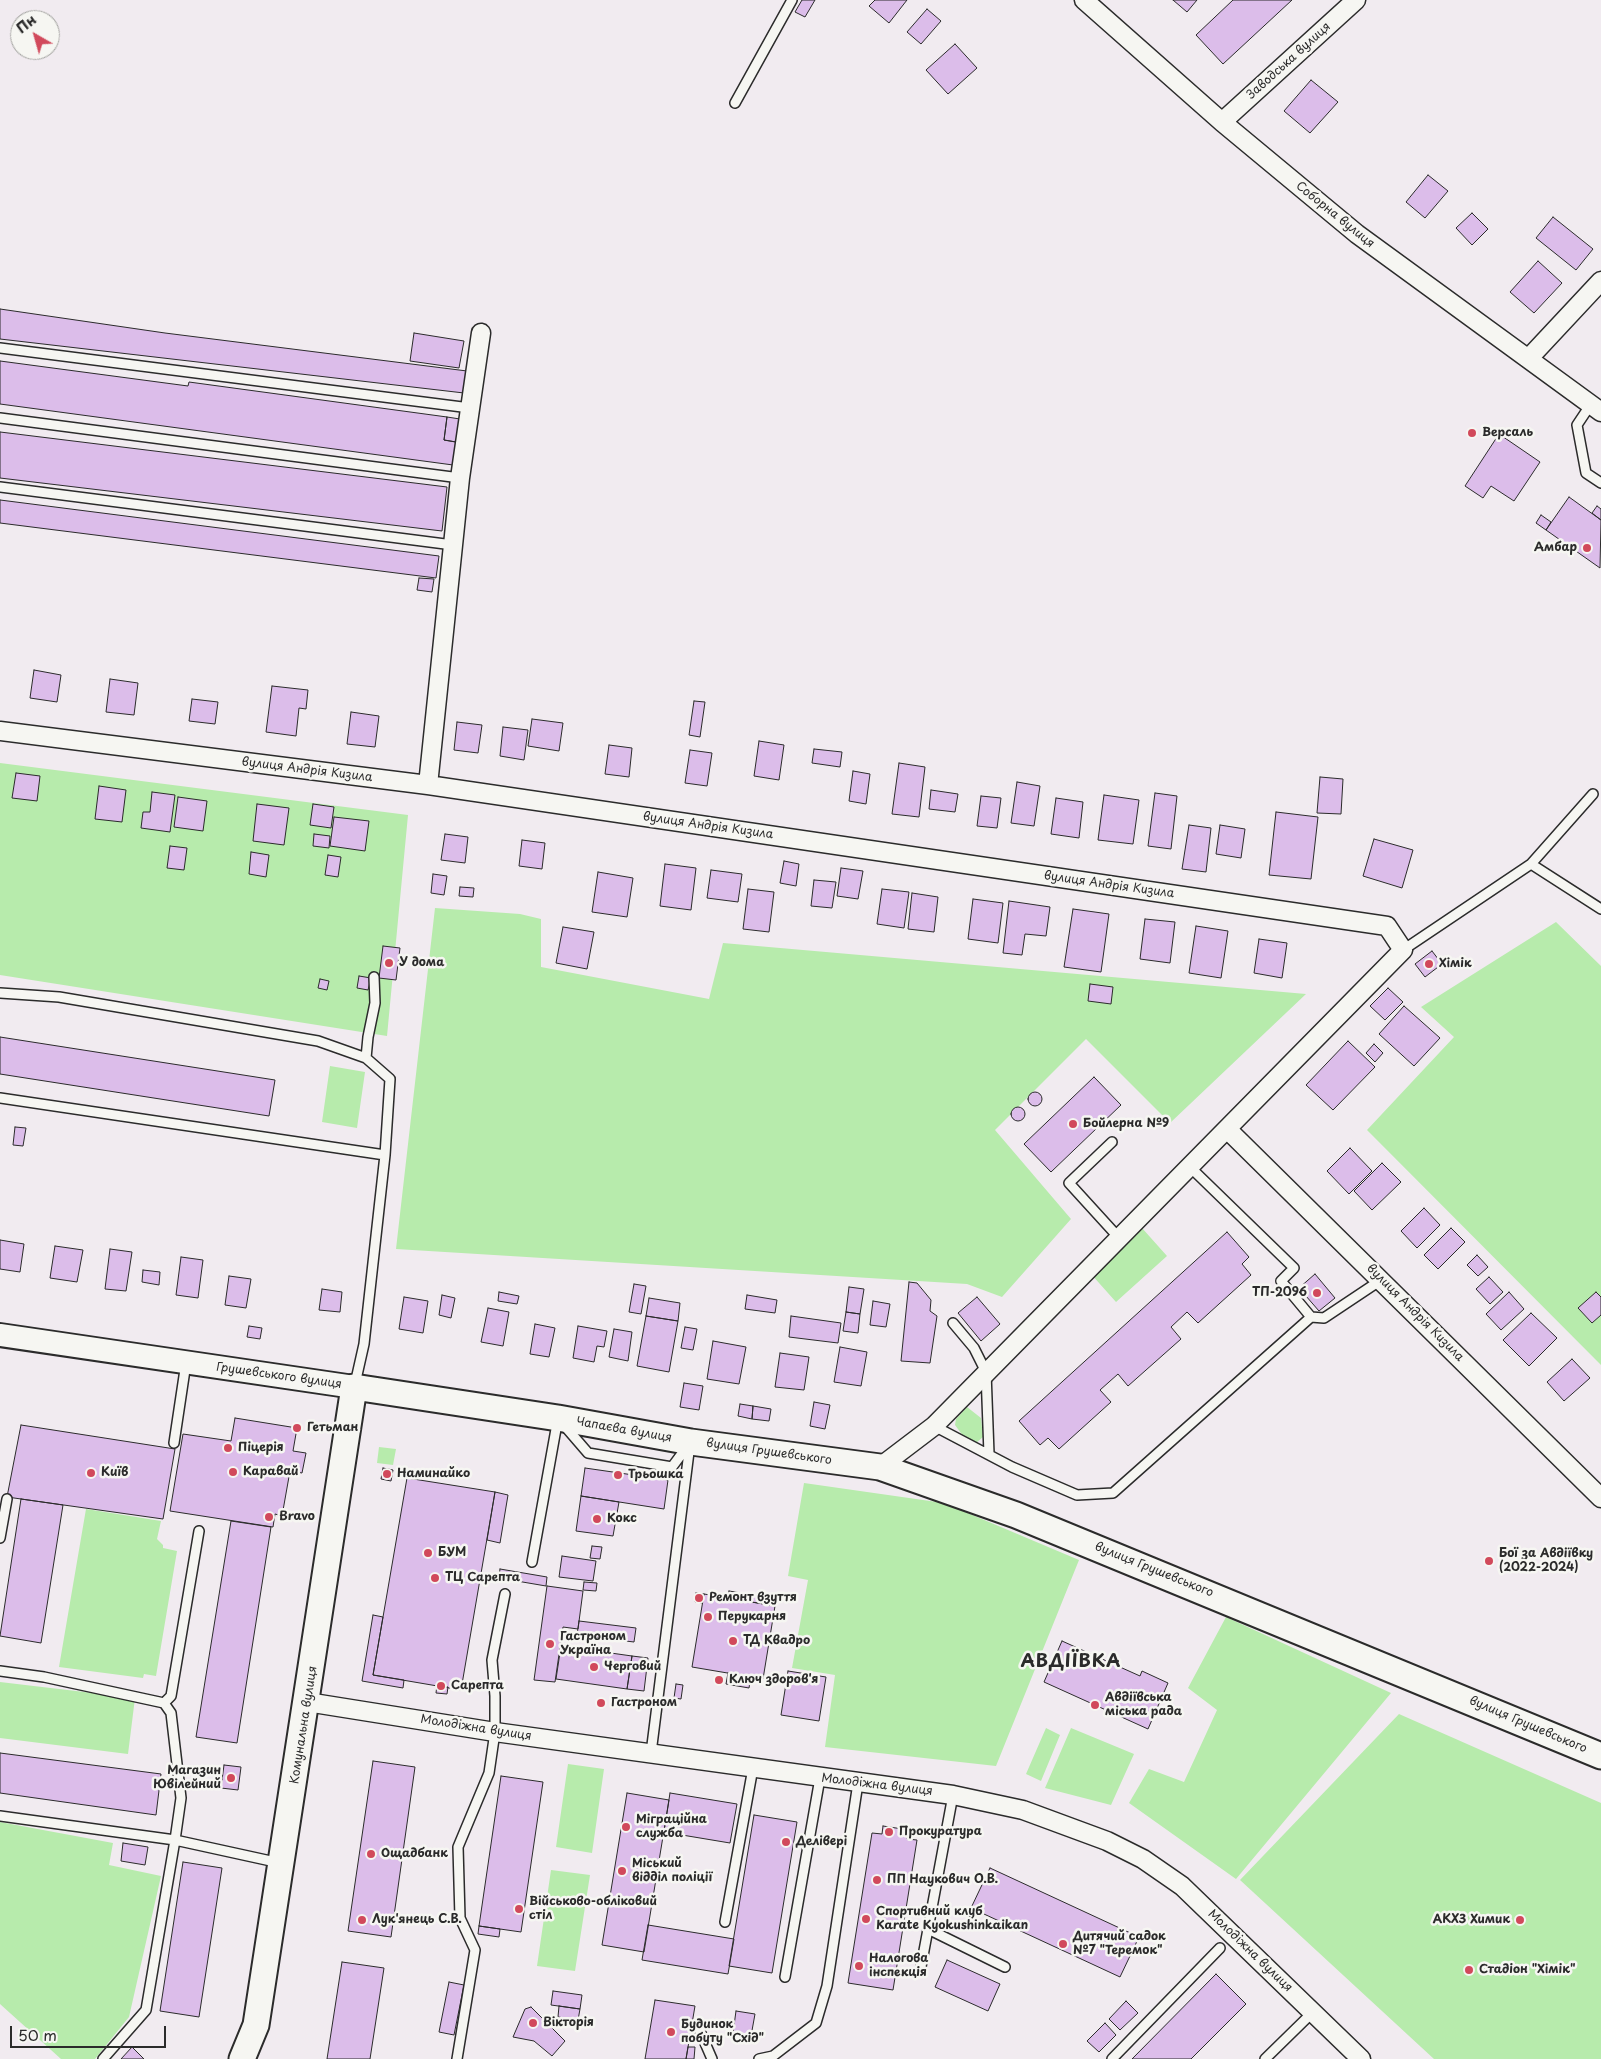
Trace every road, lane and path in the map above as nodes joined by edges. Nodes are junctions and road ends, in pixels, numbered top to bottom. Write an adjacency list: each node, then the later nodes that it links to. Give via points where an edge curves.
1 (792, 0): 4 (lane)
2 (1084, 0): 5 (street, Соборна вулиця)
3 (1356, 0): 5 (street, Заводська вулиця)
4 (735, 103)
5 (1222, 122): 9 (street, Соборна вулиця, via 1357,234)
6 (1601, 281): 9 (street)
7 (481, 333): 10 (street)
8 (0, 348): 10 (lane)
9 (1529, 358): 11 (street, Соборна вулиця)
10 (470, 408): 13 (street)
11 (1596, 408): 14 (lane, via 1577,425 1586,473)
12 (0, 418): 13 (lane)
13 (460, 478): 16 (street)
14 (1601, 483)
15 (0, 486): 16 (lane)
16 (453, 545): 18 (street)
17 (0, 731): 18 (street, вулиця Андрія Кизила)
18 (428, 785): 22 (street, вулиця Андрія Кизила, via 1387,926)
19 (1593, 794): 20 (lane)
20 (1531, 864): 21 (lane); 22 (lane)
21 (1601, 909)
22 (1403, 950): 27 (street)
23 (374, 977): 25 (lane, via 375,1003)
24 (0, 993): 25 (lane, via 59,996 318,1041)
25 (366, 1058): 29 (lane, via 390,1080)
26 (0, 1098): 29 (lane)
27 (1227, 1129): 30 (street); 32 (street, вулиця Андрія Кизила)
28 (1112, 1142): 31 (lane, via 1069,1183)
29 (385, 1155): 38 (lane, via 364,1344)
30 (1190, 1167): 31 (street); 33 (lane, via 1294,1268 1281,1281)
31 (1120, 1239): 37 (street)
32 (1381, 1280): 33 (lane, via 1324,1318); 45 (street, вулиця Андрія Кизила)
33 (1311, 1317): 43 (lane, via 1113,1493 1077,1495)
34 (953, 1323): 37 (lane, via 974,1348)
35 (0, 1335): 36 (street, Грушевського вулиця)
36 (186, 1363): 38 (street, Грушевського вулиця); 42 (lane)
37 (986, 1372): 40 (street); 43 (lane)
38 (354, 1387): 39 (main road, Грушевського вулиця); 52 (main road, Комунальна вулиця)
39 (558, 1418): 41 (main road, Чапаєва вулиця); 49 (lane)
40 (934, 1426): 43 (lane); 44 (street)
41 (691, 1442): 44 (main road, вулиця Грушевського); 55 (lane)
42 (174, 1443)
43 (988, 1454)
44 (880, 1467): 56 (main road, вулиця Грушевського, via 1016,1514)
45 (1601, 1498)
46 (7, 1499): 48 (lane)
47 (200, 1531): 53 (lane, via 171,1696)
48 (0, 1538)
49 (532, 1562)
50 (505, 1594): 54 (lane, via 492,1660)
51 (0, 1671): 53 (lane, via 44,1677)
52 (308, 1702): 54 (street, Молодіжна вулиця); 63 (main road, Комунальна вулиця)
53 (164, 1703): 62 (lane, via 171,1713 181,1798)
54 (495, 1732): 55 (street, Молодіжна вулиця); 75 (lane, via 489,1773 458,1847 460,1918 476,1950)
55 (650, 1753): 57 (street, Молодіжна вулиця)
56 (1601, 1756)
57 (753, 1768): 58 (street, Молодіжна вулиця); 64 (lane)
58 (820, 1778): 59 (street, Молодіжна вулиця); 69 (lane)
59 (858, 1783): 60 (street, Молодіжна вулиця); 72 (lane, via 827,1986 819,2014 816,2023)
60 (953, 1795): 65 (lane); 70 (street, Молодіжна вулиця, via 1023,1810 1107,1841 1143,1859 1182,1886)
61 (0, 1816): 62 (lane)
62 (175, 1840): 63 (lane); 73 (lane, via 146,2010)
63 (282, 1864): 74 (main road, Комунальна вулиця, via 256,2025)
64 (725, 1922)
65 (928, 1929): 67 (lane); 68 (lane)
66 (1220, 1948): 78 (lane)
67 (1005, 1967)
68 (920, 1972)
69 (784, 1977)
70 (1313, 2012): 79 (lane); 80 (street, Молодіжна вулиця)
71 (699, 2029): 76 (lane)
72 (772, 2058): 77 (lane)
73 (103, 2059)
74 (242, 2059)
75 (457, 2059)
76 (712, 2059)
77 (759, 2059)
78 (1112, 2059)
79 (1265, 2059)
80 (1361, 2059)

